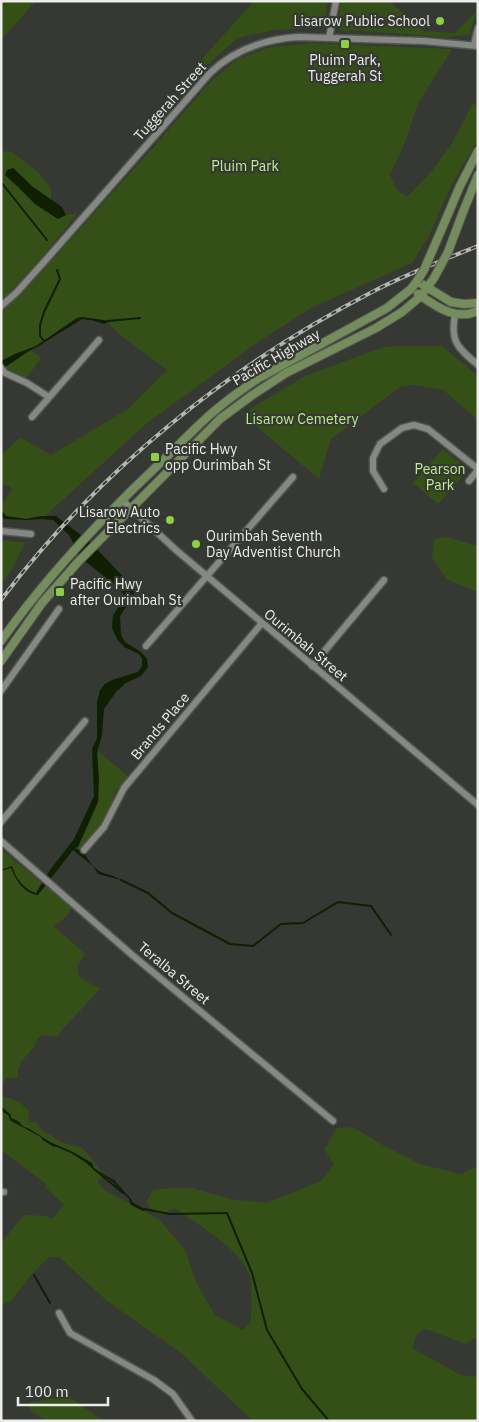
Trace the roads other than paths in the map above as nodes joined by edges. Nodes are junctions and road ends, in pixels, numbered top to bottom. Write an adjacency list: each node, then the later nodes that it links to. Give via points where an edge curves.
1 (336, 1): 3 (street)
2 (478, 28): 4 (street)
3 (329, 38): 4 (street, Tuggerah Street); 13 (street, Tuggerah Street, via 266,41 240,51 218,66)
4 (476, 45)
5 (478, 151): 7 (main road, Pacific Highway, bridge)
6 (478, 175): 8 (main road, Pacific Highway, bridge, via 448,252)
7 (417, 281): 8 (main road); 9 (main road, Pacific Highway)
8 (427, 288): 10 (main road, Pacific Highway); 11 (main road)
9 (411, 289): 10 (main road); 25 (main road, Pacific Highway, via 387,308 239,392 199,424)
10 (421, 296): 15 (main road); 26 (main road, Pacific Highway, via 392,319 286,373 251,396 220,420)
11 (451, 302): 12 (main road); 15 (main road)
12 (478, 303)
13 (1, 306)
14 (478, 311): 15 (main road)
15 (455, 315): 17 (street, via 453,330 456,344)
16 (99, 340): 19 (street)
17 (478, 365)
18 (3, 370): 19 (street)
19 (49, 397): 20 (street)
20 (32, 417)
21 (478, 470): 23 (street); 24 (street, via 428,429 414,425 402,428 380,444 373,458 373,471)
22 (293, 478): 29 (street)
23 (469, 482)
24 (384, 489)
25 (122, 500): 26 (street, Ourimbah Street); 33 (main road, Pacific Highway, via 69,555)
26 (131, 508): 29 (street, Ourimbah Street); 35 (main road, Pacific Highway, via 42,603)
27 (1, 531): 28 (street)
28 (31, 534)
29 (207, 576): 32 (street, Ourimbah Street); 34 (street)
30 (384, 580): 36 (street)
31 (59, 610): 37 (street)
32 (262, 623): 36 (street, Ourimbah Street); 42 (street, Brands Place, via 124,788 104,827)
33 (1, 641)
34 (146, 646)
35 (1, 661)
36 (312, 666): 39 (street, Ourimbah Street)
37 (1, 691)
38 (85, 721): 40 (street)
39 (478, 805)
40 (1, 822)
41 (1, 841): 43 (street, Teralba Street, via 131,954)
42 (84, 850)
43 (334, 1121)
44 (59, 1313): 45 (street, via 70,1333 173,1394)
45 (192, 1421)

